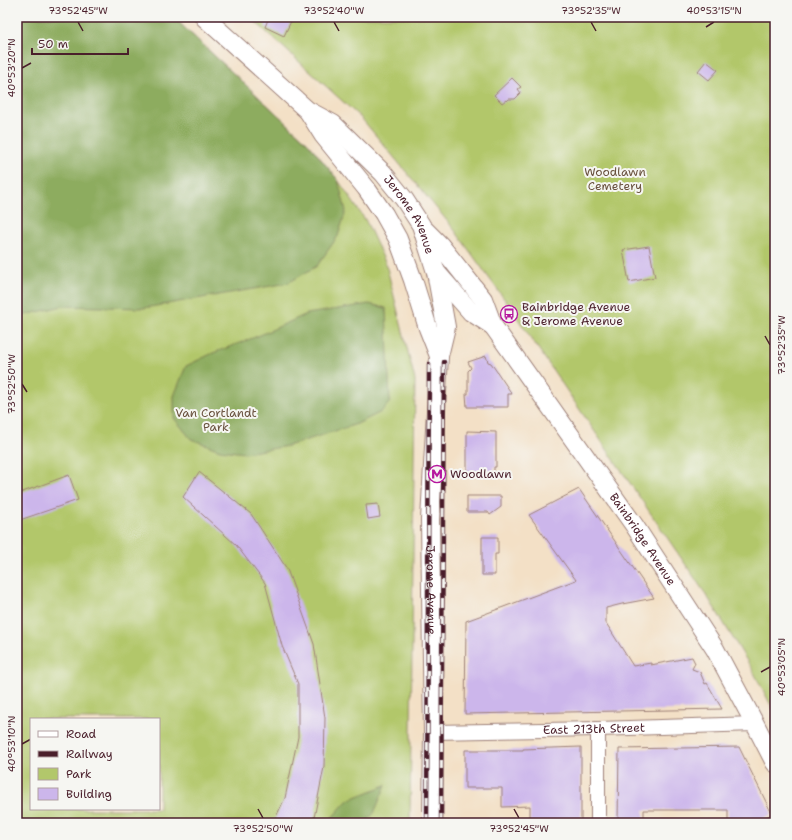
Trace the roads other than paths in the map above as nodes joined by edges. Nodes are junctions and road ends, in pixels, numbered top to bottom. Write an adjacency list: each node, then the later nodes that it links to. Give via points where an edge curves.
1 (204, 17): 2 (main road, Jerome Avenue)
2 (307, 110): 3 (main road, Jerome Avenue, via 333,124 383,173 404,198); 5 (main road, Jerome Avenue, via 384,214 398,239)
3 (421, 225): 4 (main road, Jerome Avenue); 6 (main road, Bainbridge Avenue, via 483,299)
4 (436, 272): 5 (main road); 6 (main road, Bainbridge Avenue, via 470,312); 7 (main road, Jerome Avenue, via 446,326)
5 (413, 280): 7 (main road, Jerome Avenue)
6 (493, 326): 8 (main road, Bainbridge Avenue, via 634,525 715,649)
7 (439, 356): 10 (main road, Jerome Avenue, via 430,520)
8 (755, 724): 9 (street, East 213th Street); 11 (main road, Bainbridge Avenue)
9 (598, 729): 10 (street, East 213th Street); 13 (street)
10 (433, 732): 12 (main road, Jerome Avenue)
11 (775, 764)
12 (432, 823)
13 (598, 823)

